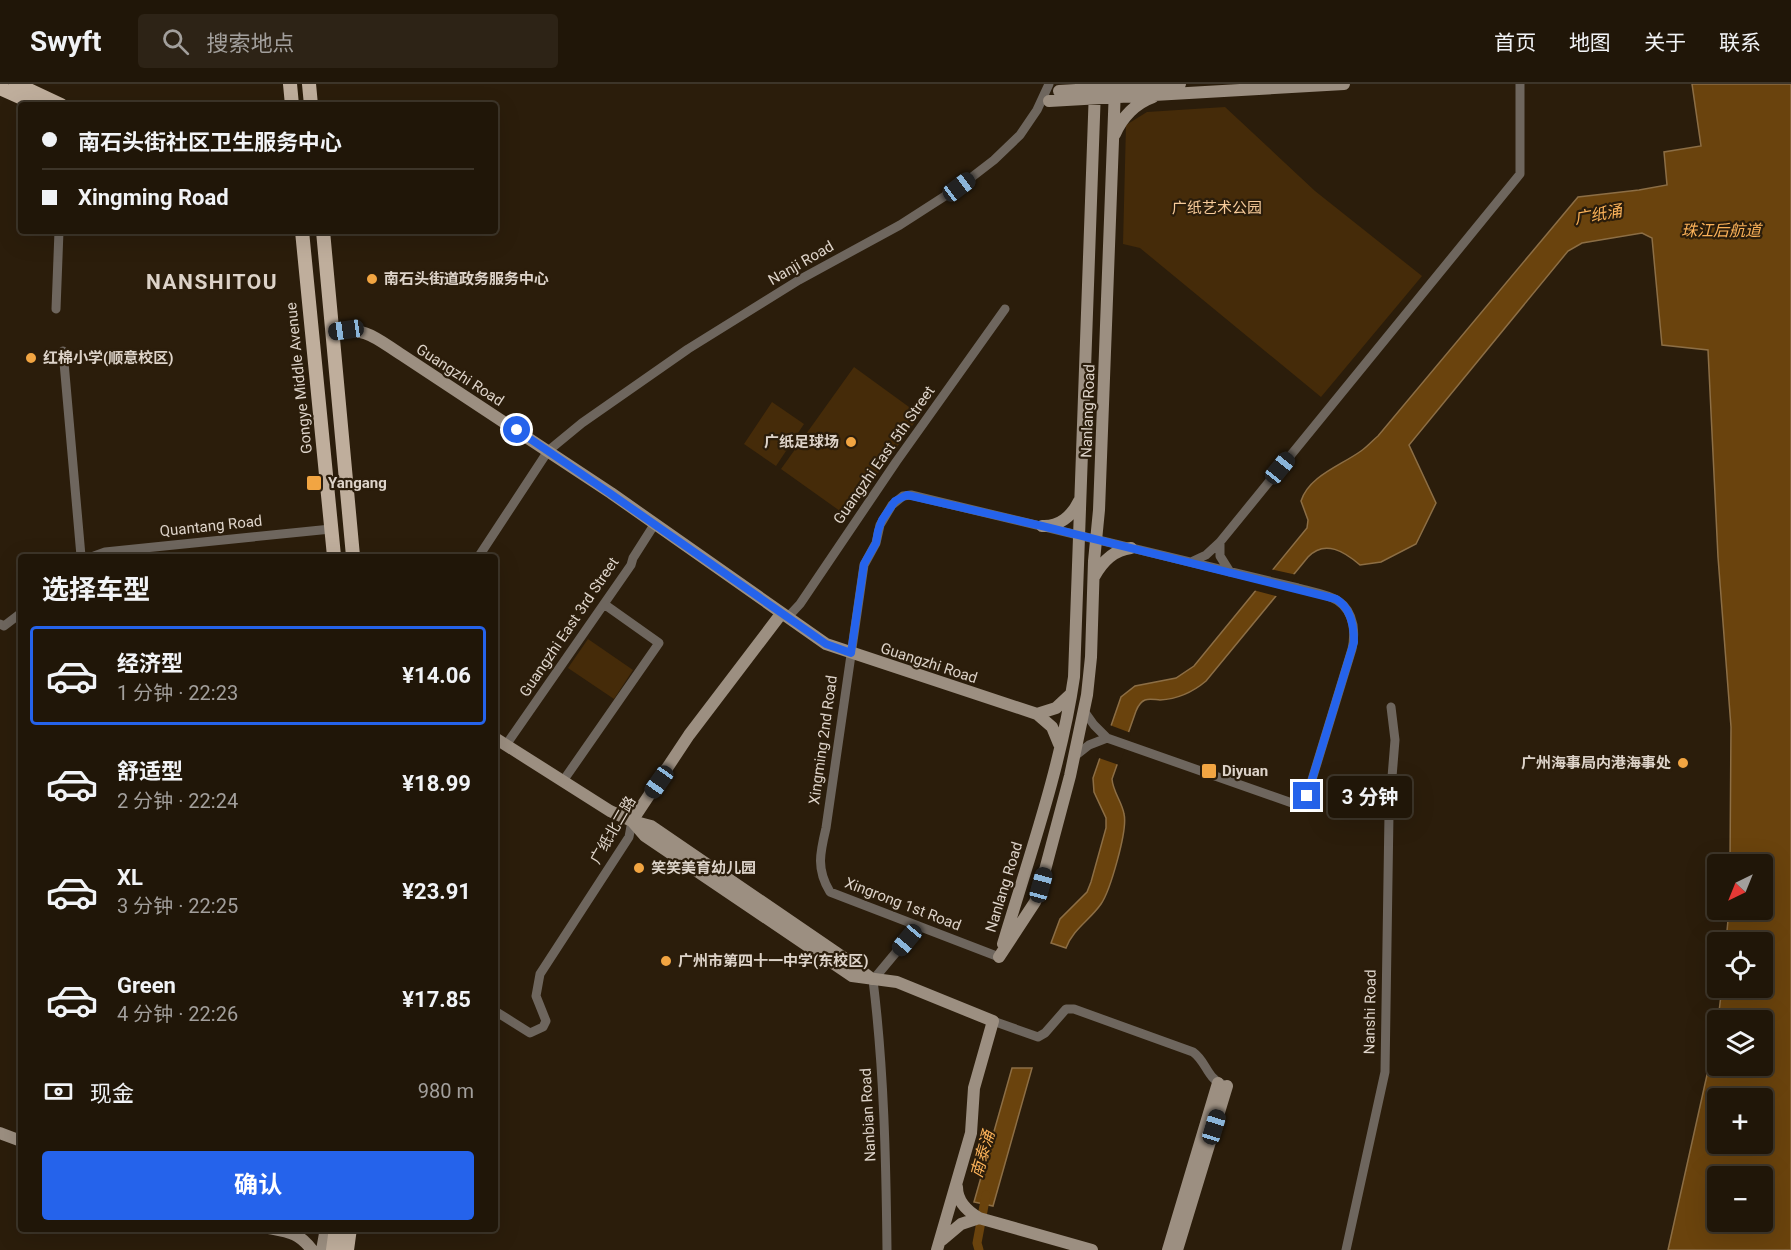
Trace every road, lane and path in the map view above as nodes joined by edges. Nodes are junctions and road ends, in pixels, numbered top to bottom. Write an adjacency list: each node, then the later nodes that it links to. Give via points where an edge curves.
1 (290, 84): 15 (main road)
2 (309, 84): 16 (main road)
3 (1180, 84): 9 (street)
4 (1344, 84): 11 (street)
5 (1520, 84): 36 (street, via 1520,174)
6 (18, 87): 7 (main road); 13 (main road); 14 (main road)
7 (0, 88)
8 (1054, 88): 10 (street); 27 (street, Nanji Road, via 1020,135 959,187 688,349)
9 (1115, 88): 10 (street); 17 (street, Nanlang Road)
10 (1095, 89): 18 (street, Nanlang Road)
11 (1157, 95): 12 (street); 17 (street, via 1129,112)
12 (1049, 101)
13 (35, 102)
14 (54, 102)
15 (292, 102)
16 (311, 102)
17 (1113, 138): 19 (street, Nanlang Road)
18 (1093, 171): 19 (street, via 1103,166); 28 (street, Nanlang Road)
19 (1112, 173): 29 (street, Nanlang Road)
20 (59, 234): 23 (street)
21 (302, 234): 33 (main road, Gongye Middle Avenue)
22 (323, 234): 25 (main road)
23 (56, 309)
24 (1005, 309): 50 (street, Guangzhi East 5th Street, via 800,604)
25 (332, 332): 27 (street, Guangzhi Road, via 367,333); 41 (main road)
26 (63, 351): 38 (street)
27 (548, 451): 31 (street, Guangzhi Road); 42 (street, Nanji Road)
28 (1082, 459): 29 (street, via 1091,465); 30 (street, Nanlang Road)
29 (1101, 459): 35 (street, Nanlang Road)
30 (1080, 497): 32 (street, via 1065,520 1054,526); 34 (street, Nanlang Road)
31 (654, 525): 46 (street, Guangzhi East 3rd Street); 50 (street, Guangzhi Road)
32 (1042, 526): 34 (street, Xingming 2nd Road); 52 (street, Xingming 2nd Road, via 911,495 898,498 882,520 876,543 864,564)
33 (331, 529): 39 (street, Quantang Road); 40 (main road, Gongye Middle Avenue)
34 (1079, 535): 35 (street, Xingming 2nd Road); 47 (street, Nanlang Road)
35 (1096, 539): 37 (street, Xingming 2nd Road); 45 (street, Nanlang Road)
36 (1220, 542): 43 (street); 44 (street, via 1223,563)
37 (1131, 548): 43 (street, Xingming 2nd Road); 45 (street, via 1112,555)
38 (81, 554)
39 (100, 554)
40 (334, 554)
41 (353, 554)
42 (479, 554)
43 (1191, 562): 44 (street, Xingming 2nd Road)
44 (1234, 573): 57 (street, Xingming 2nd Road, via 1331,597 1350,612 1352,649 1302,803)
45 (1093, 578): 48 (street, Nanlang Road)
46 (604, 604): 59 (street, Guangzhi East 3rd Street); 62 (street, via 659,642)
47 (1077, 614): 48 (street, via 1084,609); 53 (street, Nanlang Road)
48 (1092, 614): 55 (street, Nanlang Road)
49 (18, 615): 51 (street, via 4,626)
50 (784, 616): 52 (street, Guangzhi Road, via 826,644); 63 (street, 广纸北二路, via 689,735)
51 (0, 624)
52 (851, 653): 56 (street, Guangzhi Road); 64 (street, Xingming 2nd Road, via 819,857)
53 (1071, 692): 56 (street, via 1056,708); 60 (street, Nanlang Road)
54 (1391, 707): 90 (street, Nanshi Road, via 1395,740 1389,814 1384,1072)
55 (1084, 711): 57 (street); 61 (street, Nanlang Road)
56 (1037, 714): 60 (street, via 1052,727)
57 (1103, 737): 61 (street)
58 (498, 740): 59 (street)
59 (506, 745): 62 (street)
60 (1059, 747): 66 (street, Nanlang Road)
61 (1075, 756): 66 (street, Nanlang Road, via 1038,894)
62 (563, 781): 63 (street)
63 (632, 821): 67 (street, via 645,836 852,976); 68 (street, 广纸北二路, via 628,837 540,974 536,996 546,1021 543,1027 530,1033)
64 (830, 892): 65 (street, Xingrong 1st Road)
65 (918, 926): 66 (street, Xingrong 1st Road); 67 (street)
66 (999, 957)
67 (873, 980): 69 (street, via 897,982); 86 (street, Nanbian Road, via 885,1138)
68 (498, 1013)
69 (993, 1021): 70 (street, via 1038,1037 1063,1012 1074,1009 1193,1052 1212,1078); 75 (street, via 975,1083 971,1133)
70 (1223, 1084): 88 (street); 89 (street)
71 (0, 1133): 73 (street)
72 (0, 1140): 74 (street)
73 (18, 1140)
74 (18, 1147)
75 (957, 1184): 76 (street, via 960,1202); 81 (street)
76 (979, 1218): 81 (street, via 955,1228); 87 (street)
77 (288, 1232): 83 (street, via 297,1234)
78 (325, 1232): 84 (street)
79 (335, 1232): 85 (main road)
80 (350, 1232): 82 (main road)
81 (938, 1247)
82 (349, 1248)
83 (312, 1250)
84 (322, 1250)
85 (333, 1250)
86 (887, 1250)
87 (1092, 1250)
88 (1168, 1250)
89 (1178, 1250)
90 (1346, 1250)

